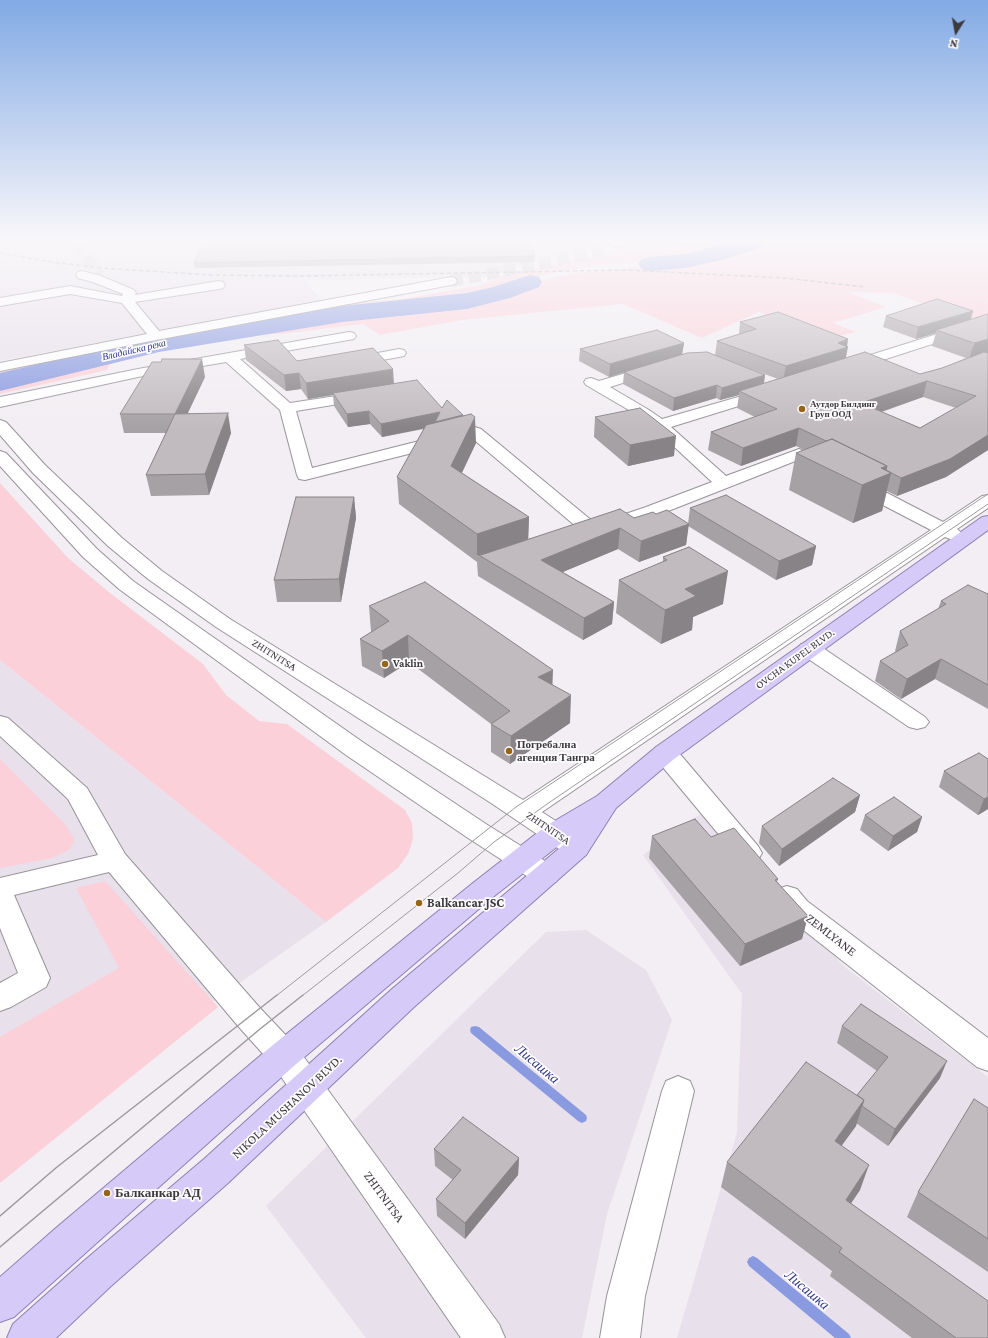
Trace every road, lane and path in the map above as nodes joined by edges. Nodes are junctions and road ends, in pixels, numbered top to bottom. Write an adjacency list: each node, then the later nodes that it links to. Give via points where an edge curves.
1 (130, 304): 4 (street)
2 (325, 304): 4 (street)
3 (988, 322): 13 (street)
4 (156, 336): 12 (street)
5 (349, 336): 6 (street)
6 (277, 349): 8 (street); 9 (street)
7 (399, 353): 10 (street)
8 (304, 356)
9 (229, 357): 16 (street); 17 (street)
10 (340, 362)
11 (663, 366): 19 (street, via 593,383)
12 (0, 367)
13 (838, 370)
14 (761, 379): 19 (street, via 781,388)
15 (377, 394): 17 (street)
16 (0, 402)
17 (287, 408): 24 (street, via 306,475 474,432)
18 (0, 425): 32 (street, ZHITNITSA, via 50,479 115,542 155,575 223,623)
19 (660, 425): 21 (street)
20 (0, 456): 36 (street, via 90,553 126,585 355,749)
21 (724, 483): 24 (street); 25 (street, via 799,454)
22 (988, 500): 25 (street)
23 (988, 521): 25 (main road, OVCHA KUPEL BLVD.)
24 (593, 531): 26 (street)
25 (952, 534): 27 (main road, OVCHA KUPEL BLVD.); 32 (street)
26 (571, 538)
27 (809, 649): 28 (street); 30 (main road, OVCHA KUPEL BLVD.)
28 (917, 722)
29 (0, 723): 35 (street, ZHITNITSA, via 78,794)
30 (665, 753): 31 (main road, OVCHA KUPEL BLVD.); 41 (street, ZEMLYANE, via 798,909)
31 (606, 802): 33 (main road, OVCHA KUPEL BLVD.); 34 (main road, OVCHA KUPEL BLVD.)
32 (523, 812): 33 (street, ZHITNITSA)
33 (555, 833): 34 (street, ZHITNITSA); 36 (main road, OVCHA KUPEL BLVD.)
34 (577, 848): 36 (main road, OVCHA KUPEL BLVD.)
35 (115, 861): 37 (street); 40 (street, ZHITNITSA, via 248,1017)
36 (534, 867): 40 (main road, via 477,895); 42 (main road, NIKOLA MUSHANOV BLVD., via 403,998)
37 (0, 888)
38 (0, 894): 39 (street, via 36,978)
39 (0, 998)
40 (284, 1055): 42 (street, ZHITNITSA); 44 (main road)
41 (988, 1057)
42 (307, 1088): 45 (main road, NIKOLA MUSHANOV BLVD., via 216,1172); 46 (street, ZHITNITSA)
43 (678, 1091): 47 (street, via 626,1296)
44 (0, 1303)
45 (27, 1338)
46 (485, 1338)
47 (620, 1338)

